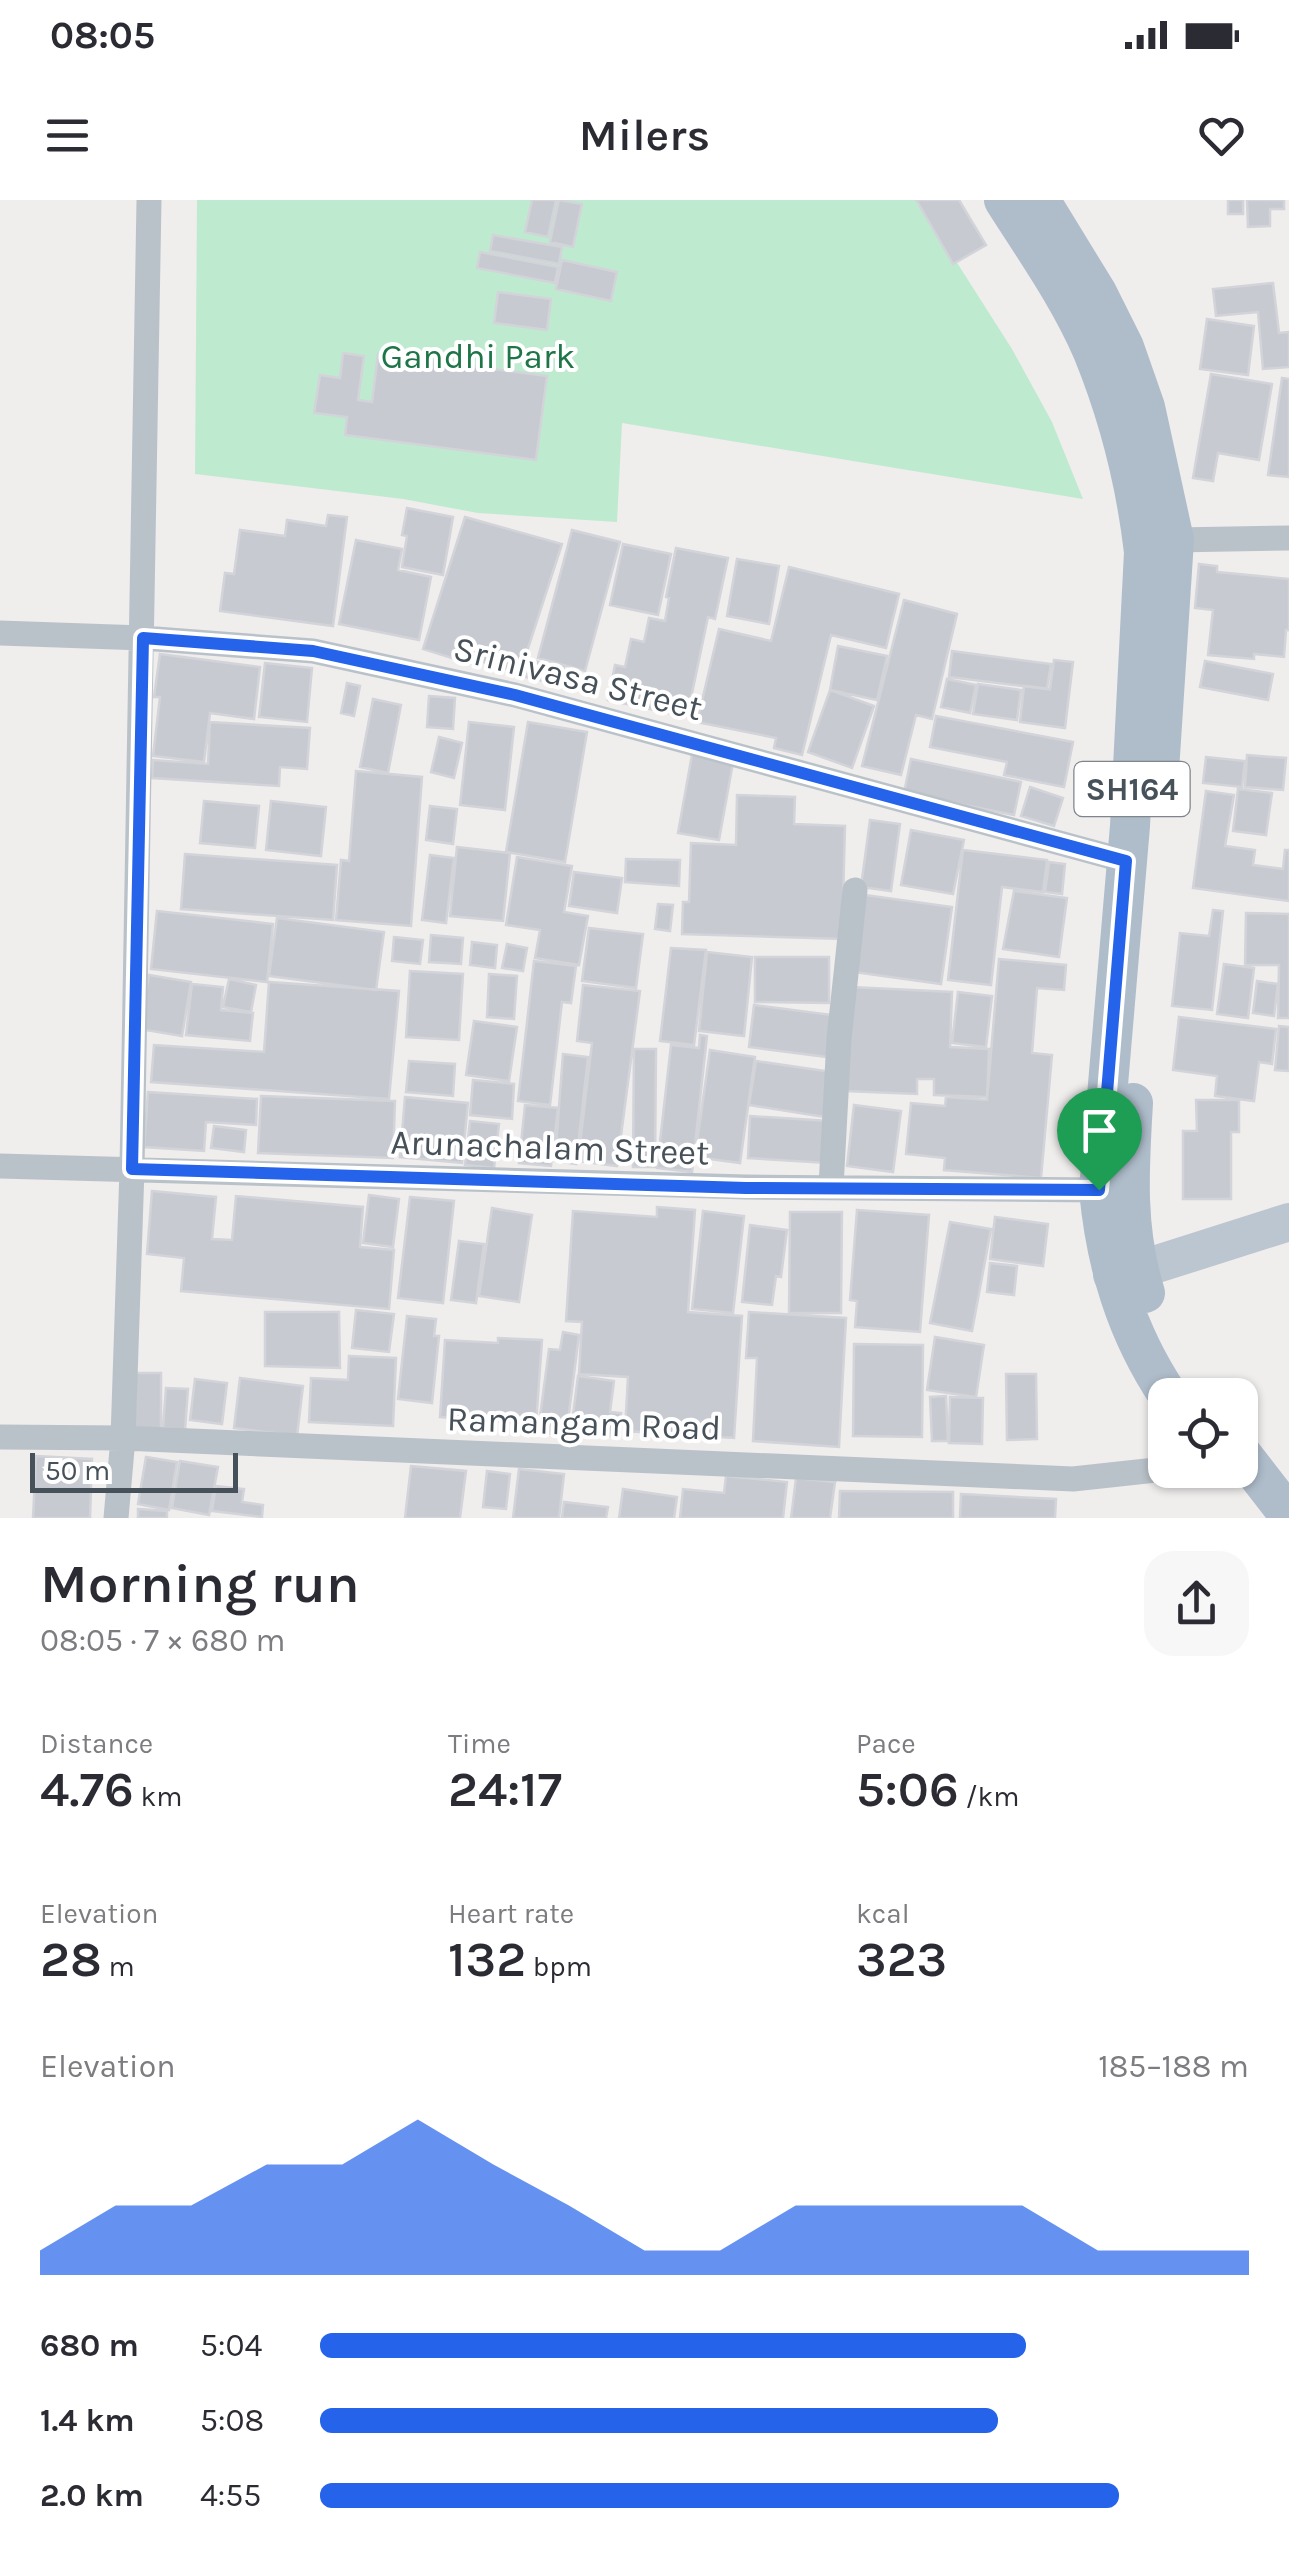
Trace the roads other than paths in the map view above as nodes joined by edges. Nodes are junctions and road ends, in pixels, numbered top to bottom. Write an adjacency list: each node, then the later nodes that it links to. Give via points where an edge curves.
1 (149, 200): 7 (street)
2 (1004, 200): 8 (main road, SH164, via 1092,349 1123,438 1140,517 1144,552)
3 (1040, 200): 5 (main road, SH164, via 1124,347 1145,407)
4 (1289, 538): 5 (street)
5 (1174, 540): 13 (main road, SH164, via 1128,1189)
6 (0, 633): 7 (street, Srinivasa Street)
7 (143, 638): 8 (street, Srinivasa Street, via 313,651 515,695); 11 (street)
8 (1126, 861): 13 (main road, SH164)
9 (855, 890): 12 (street)
10 (0, 1166): 11 (street, Arunachalam Street)
11 (132, 1169): 12 (street, Arunachalam Street); 19 (street)
12 (831, 1187): 13 (street, Arunachalam Street)
13 (1114, 1202): 15 (main road, SH164)
14 (1289, 1222): 15 (street)
15 (1125, 1273): 16 (main road, SH164, via 1145,1361); 17 (main road, SH164)
16 (1156, 1378)
17 (1186, 1378)
18 (0, 1437): 19 (street, Ramangam Road)
19 (122, 1438): 20 (street, Ramangam Road, via 1073,1479); 24 (street)
20 (1148, 1470)
21 (1258, 1475): 23 (main road)
22 (1235, 1488): 25 (main road)
23 (1289, 1514)
24 (116, 1518)
25 (1258, 1518)

